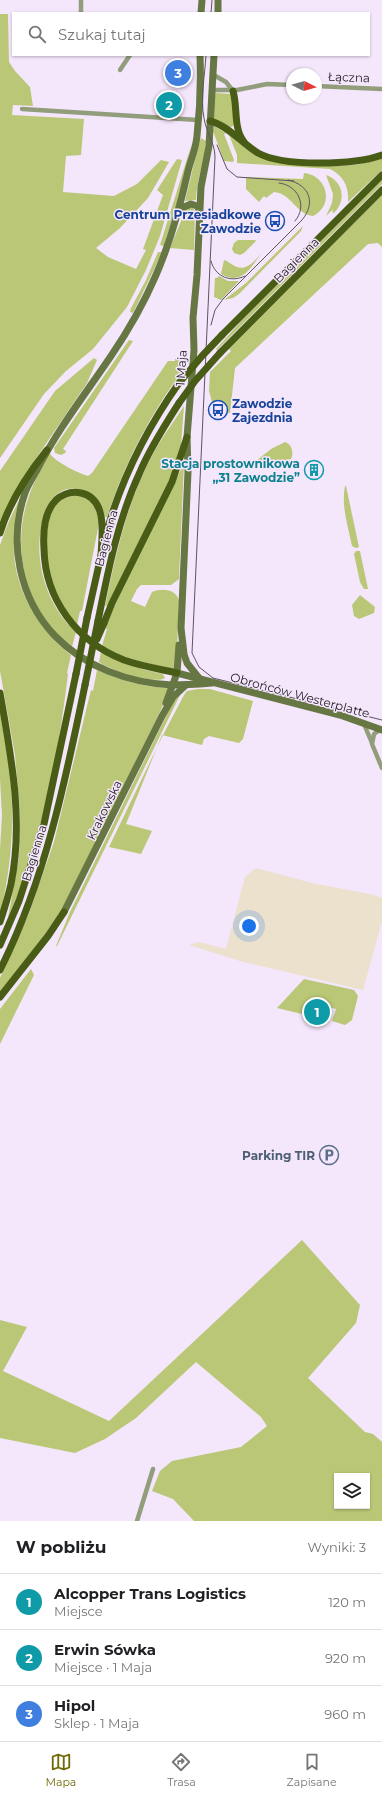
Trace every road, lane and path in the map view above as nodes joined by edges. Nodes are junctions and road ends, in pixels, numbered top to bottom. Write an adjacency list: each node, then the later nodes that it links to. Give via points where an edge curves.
1 (81, 0): 4 (street)
2 (202, 0): 5 (street)
3 (218, 0): 6 (street)
4 (81, 12)
5 (202, 12)
6 (218, 12)
7 (129, 56): 10 (street)
8 (200, 56): 18 (street)
9 (214, 56): 11 (street, 1 Maja)
10 (120, 70)
11 (212, 74): 15 (street, 1 Maja); 16 (street, via 226,82)
12 (286, 85): 16 (street, via 267,84)
13 (322, 86): 14 (street, Łączna)
14 (382, 89)
15 (211, 90): 16 (street); 19 (street, 1 Maja)
16 (233, 91): 20 (main road, via 237,126 241,139)
17 (22, 109): 18 (street)
18 (198, 120): 19 (street); 25 (street, via 196,142)
19 (210, 121): 20 (main road, via 220,125); 24 (street, 1 Maja)
20 (246, 144): 21 (main road, via 268,158 283,160 347,163)
21 (382, 155)
22 (382, 175): 29 (main road, Bagienna, bridge, via 222,335 180,384 148,432 131,466 116,502)
23 (382, 190): 30 (main road, Bagienna, bridge, via 220,353 179,403 148,455 126,507 113,551)
24 (200, 210): 25 (street, via 191,204 184,207); 26 (street, 1 Maja, via 193,318 194,350)
25 (177, 216): 27 (street, via 163,259 138,311 116,350)
26 (187, 437): 30 (main road, via 172,482); 31 (street, 1 Maja, via 188,472)
27 (47, 450): 28 (main road, via 14,500); 36 (street, Obrońców Westerplatte, via 26,492 20,512 17,541 19,564 26,590 41,618 59,640 82,658 105,670 137,680)
28 (0, 533)
29 (101, 556): 32 (main road, via 102,518 96,503 84,494 69,493 55,501 44,527 43,539 47,575 60,608 77,629 110,654); 45 (main road, Bagienna, bridge, via 42,831 19,901)
30 (101, 622): 46 (main road, Bagienna, bridge, via 90,656 64,785 48,847 25,917)
31 (181, 628): 32 (street, Krakowska); 33 (street, 1 Maja, via 187,663)
32 (177, 673): 33 (street, Obrońców Westerplatte); 36 (street, Krakowska)
33 (199, 678): 34 (street, Obrońców Westerplatte)
34 (212, 683): 35 (street, Obrońców Westerplatte); 39 (street, Obrońców Westerplatte, via 340,715)
35 (186, 684): 36 (street, Obrońców Westerplatte); 38 (street, Krakowska, via 173,697)
36 (173, 685): 38 (street, Krakowska)
37 (0, 693): 44 (main road, via 14,773 17,818 11,884)
38 (162, 716): 43 (street, Krakowska)
39 (364, 724): 40 (street, Obrońców Westerplatte); 41 (street)
40 (381, 729): 41 (street, via 374,734)
41 (372, 744): 42 (street)
42 (382, 768)
43 (64, 912): 47 (main road)
44 (0, 922)
45 (0, 945)
46 (0, 970)
47 (0, 997)
48 (153, 1469): 49 (street)
49 (137, 1521)

